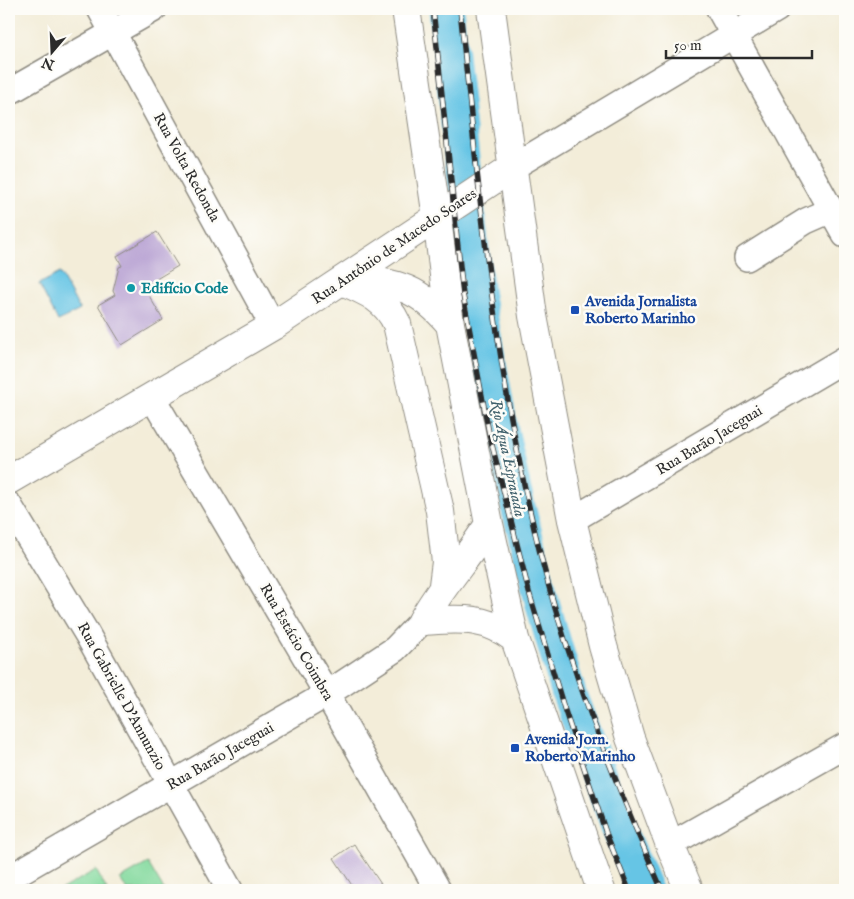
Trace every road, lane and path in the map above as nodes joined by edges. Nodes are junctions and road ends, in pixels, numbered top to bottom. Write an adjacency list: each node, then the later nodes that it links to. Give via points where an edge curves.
1 (100, 9): 7 (street, Rua Volta Redonda)
2 (154, 9): 7 (street)
3 (406, 9): 12 (main road)
4 (491, 9): 10 (main road)
5 (719, 9): 8 (street)
6 (777, 9): 8 (street, Rua Antônio de Macedo Soares)
7 (113, 32): 9 (street); 17 (street, Rua Volta Redonda)
8 (733, 34): 10 (street, Rua Antônio de Macedo Soares); 11 (street)
9 (9, 92)
10 (513, 167): 12 (main road, Rua Antônio de Macedo Soares); 22 (main road, via 533,316)
11 (831, 210): 13 (street); 14 (street, via 806,221)
12 (442, 215): 15 (main road, Rua Antônio de Macedo Soares); 16 (main road)
13 (845, 235)
14 (747, 258)
15 (344, 279): 16 (main road, via 397,284 422,296); 17 (main road, Rua Antônio de Macedo Soares); 24 (main road, via 380,300 392,312 397,324 440,511 446,562)
16 (450, 324): 23 (main road)
17 (273, 326): 19 (main road, Rua Antônio de Macedo Soares)
18 (845, 359): 22 (street, Rua Barão Jaceguai)
19 (152, 397): 20 (main road, Rua Antônio de Macedo Soares); 27 (street, Rua Estácio Coimbra)
20 (9, 480)
21 (9, 505): 29 (street, Rua Gabrielle D'Annunzio, via 87,634)
22 (572, 520): 30 (main road, via 602,646 630,738)
23 (490, 524): 24 (main road); 26 (main road)
24 (443, 585): 25 (main road)
25 (422, 621): 26 (main road, via 474,619); 27 (street, Rua Barão Jaceguai, via 395,650)
26 (515, 639): 34 (main road)
27 (327, 694): 29 (street, Rua Barão Jaceguai); 33 (street, Rua Estácio Coimbra)
28 (845, 746): 30 (street)
29 (171, 784): 31 (street, Rua Barão Jaceguai); 32 (street, Rua Gabrielle D'Annunzio)
30 (670, 845): 35 (main road)
31 (9, 878)
32 (230, 890)
33 (438, 890)
34 (600, 890)
35 (690, 890)

